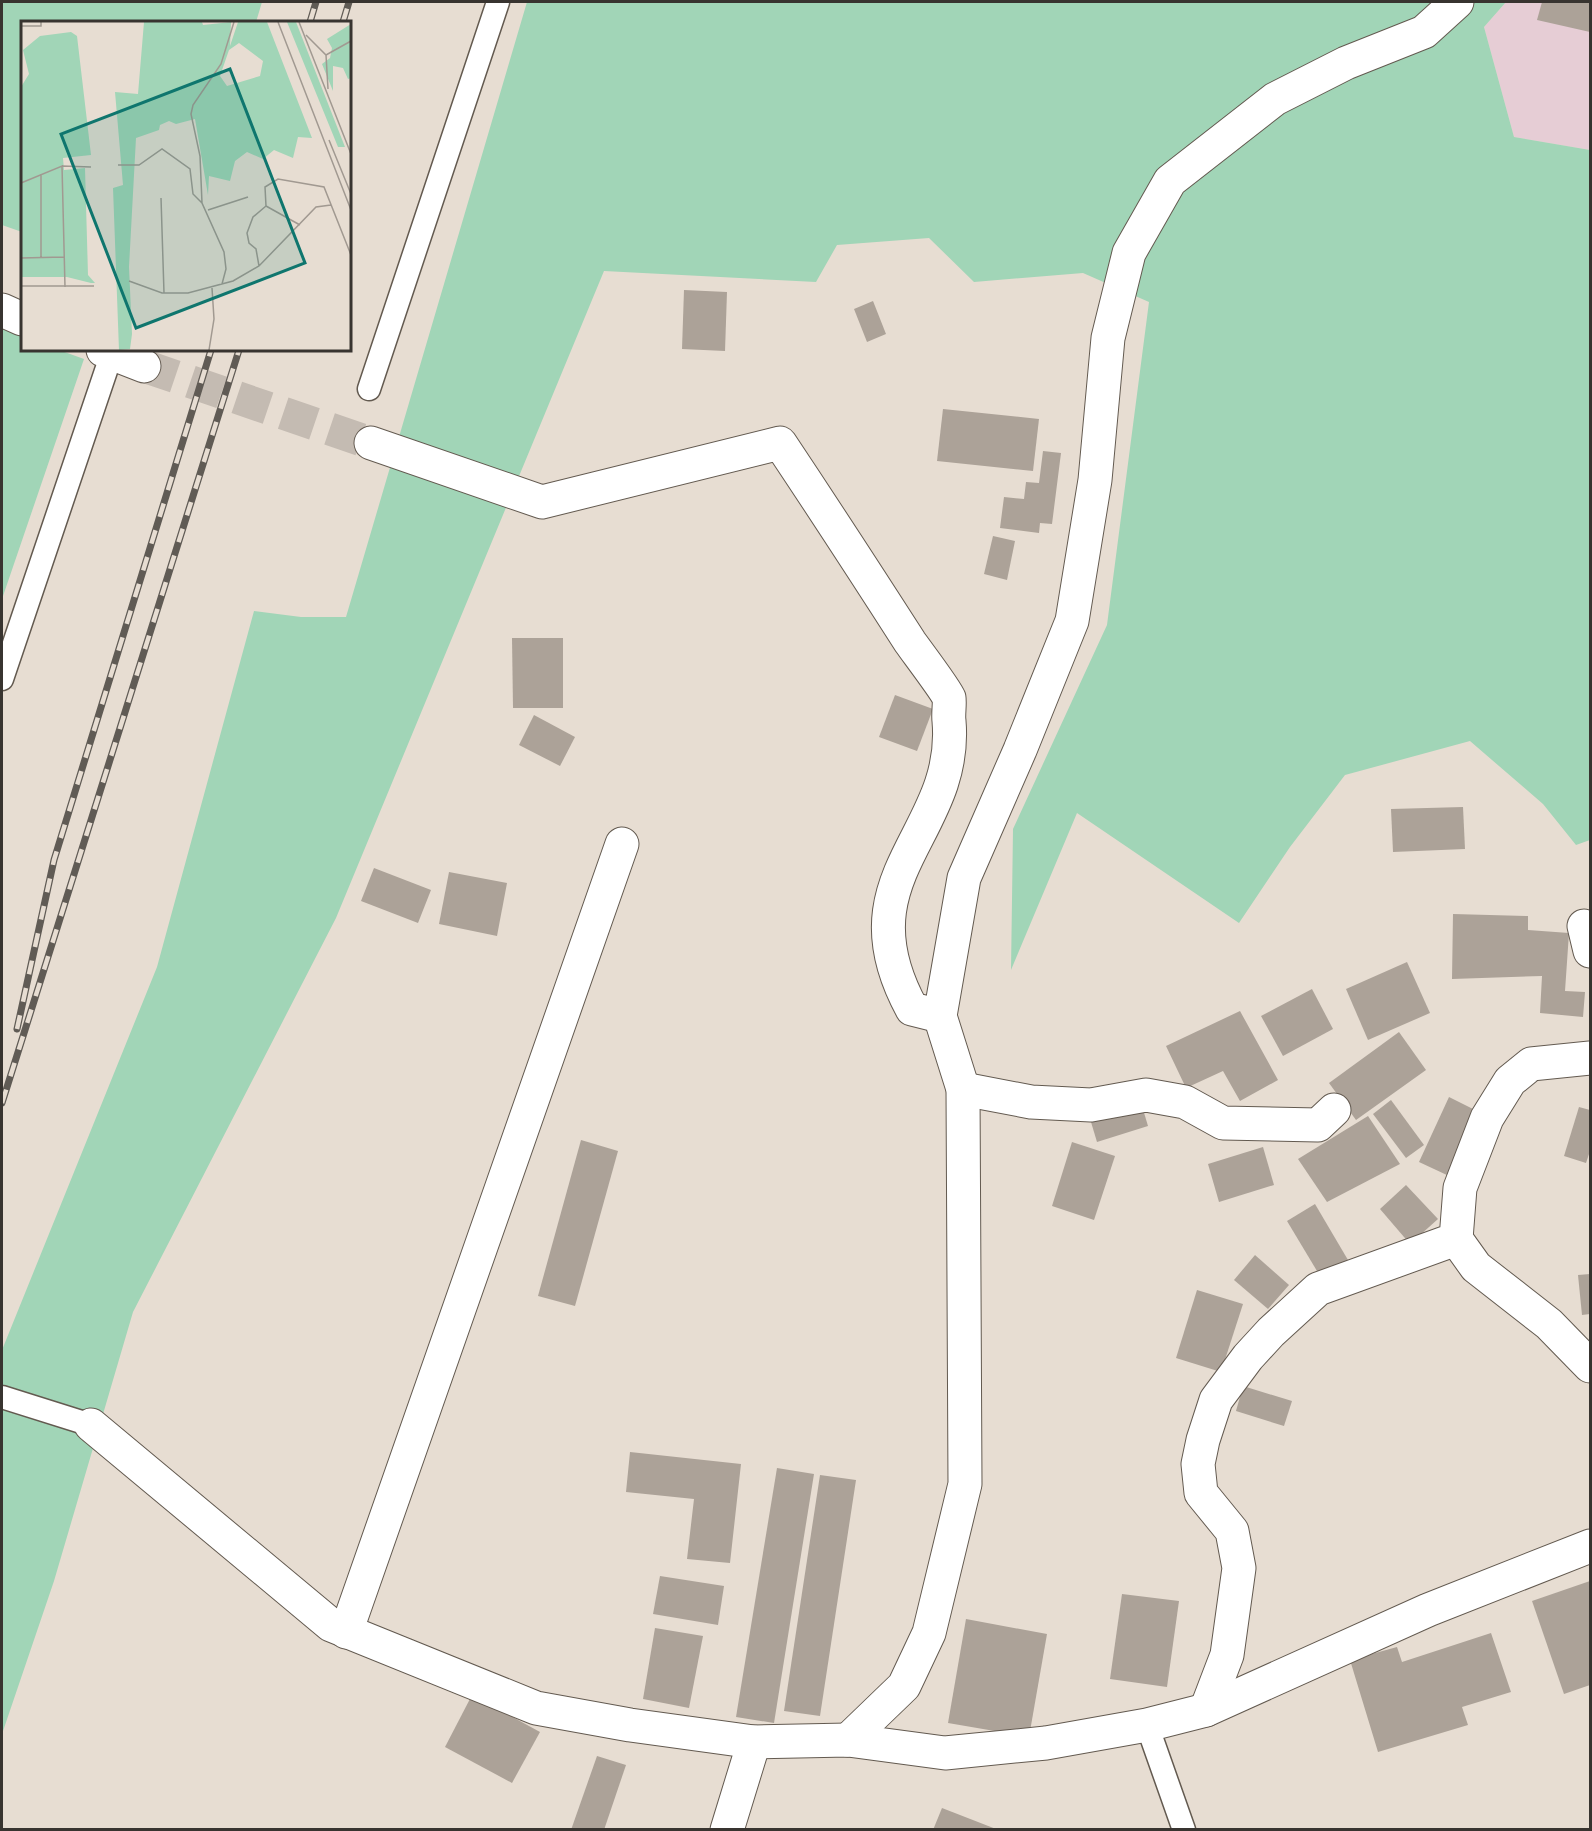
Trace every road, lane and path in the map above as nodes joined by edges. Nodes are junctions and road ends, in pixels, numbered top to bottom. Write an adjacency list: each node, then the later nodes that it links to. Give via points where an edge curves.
1 (498, 2): 7 (lane)
2 (1457, 2): 11 (street, via 1424,33 1346,63 1275,99 1170,181 1129,253 1108,338 1095,480 1072,621 964,878)
3 (2, 310): 4 (street)
4 (21, 319)
5 (108, 351): 6 (street); 9 (lane)
6 (144, 366)
7 (369, 389)
8 (370, 443): 11 (street, via 542,502 780,443 949,698 949,751 942,783 894,886 888,915 890,952 902,990 912,1009)
9 (2, 679)
10 (622, 844): 20 (street)
11 (940, 1016): 13 (street)
12 (1590, 1058): 15 (street, via 1531,1064 1510,1081 1487,1118 1460,1188)
13 (963, 1089): 14 (street, via 1031,1102 1091,1105 1146,1095 1185,1102 1223,1123 1318,1125); 23 (street, via 965,1484 929,1633 904,1686)
14 (1334, 1110)
15 (1456, 1239): 16 (street, via 1476,1267 1550,1324); 21 (street, via 1318,1289 1263,1340 1216,1401 1198,1464 1201,1493 1232,1531 1239,1568 1227,1655)
16 (1590, 1366)
17 (2, 1397): 18 (lane)
18 (91, 1425): 20 (street, via 331,1625)
19 (1590, 1546): 21 (street, via 1428,1610)
20 (346, 1632): 24 (street, via 536,1708)
21 (1206, 1710): 22 (street)
22 (1147, 1725): 23 (street, via 1046,1743 945,1753); 26 (lane)
23 (848, 1740): 24 (street)
24 (754, 1742): 25 (street)
25 (727, 1830)
26 (1185, 1830)

